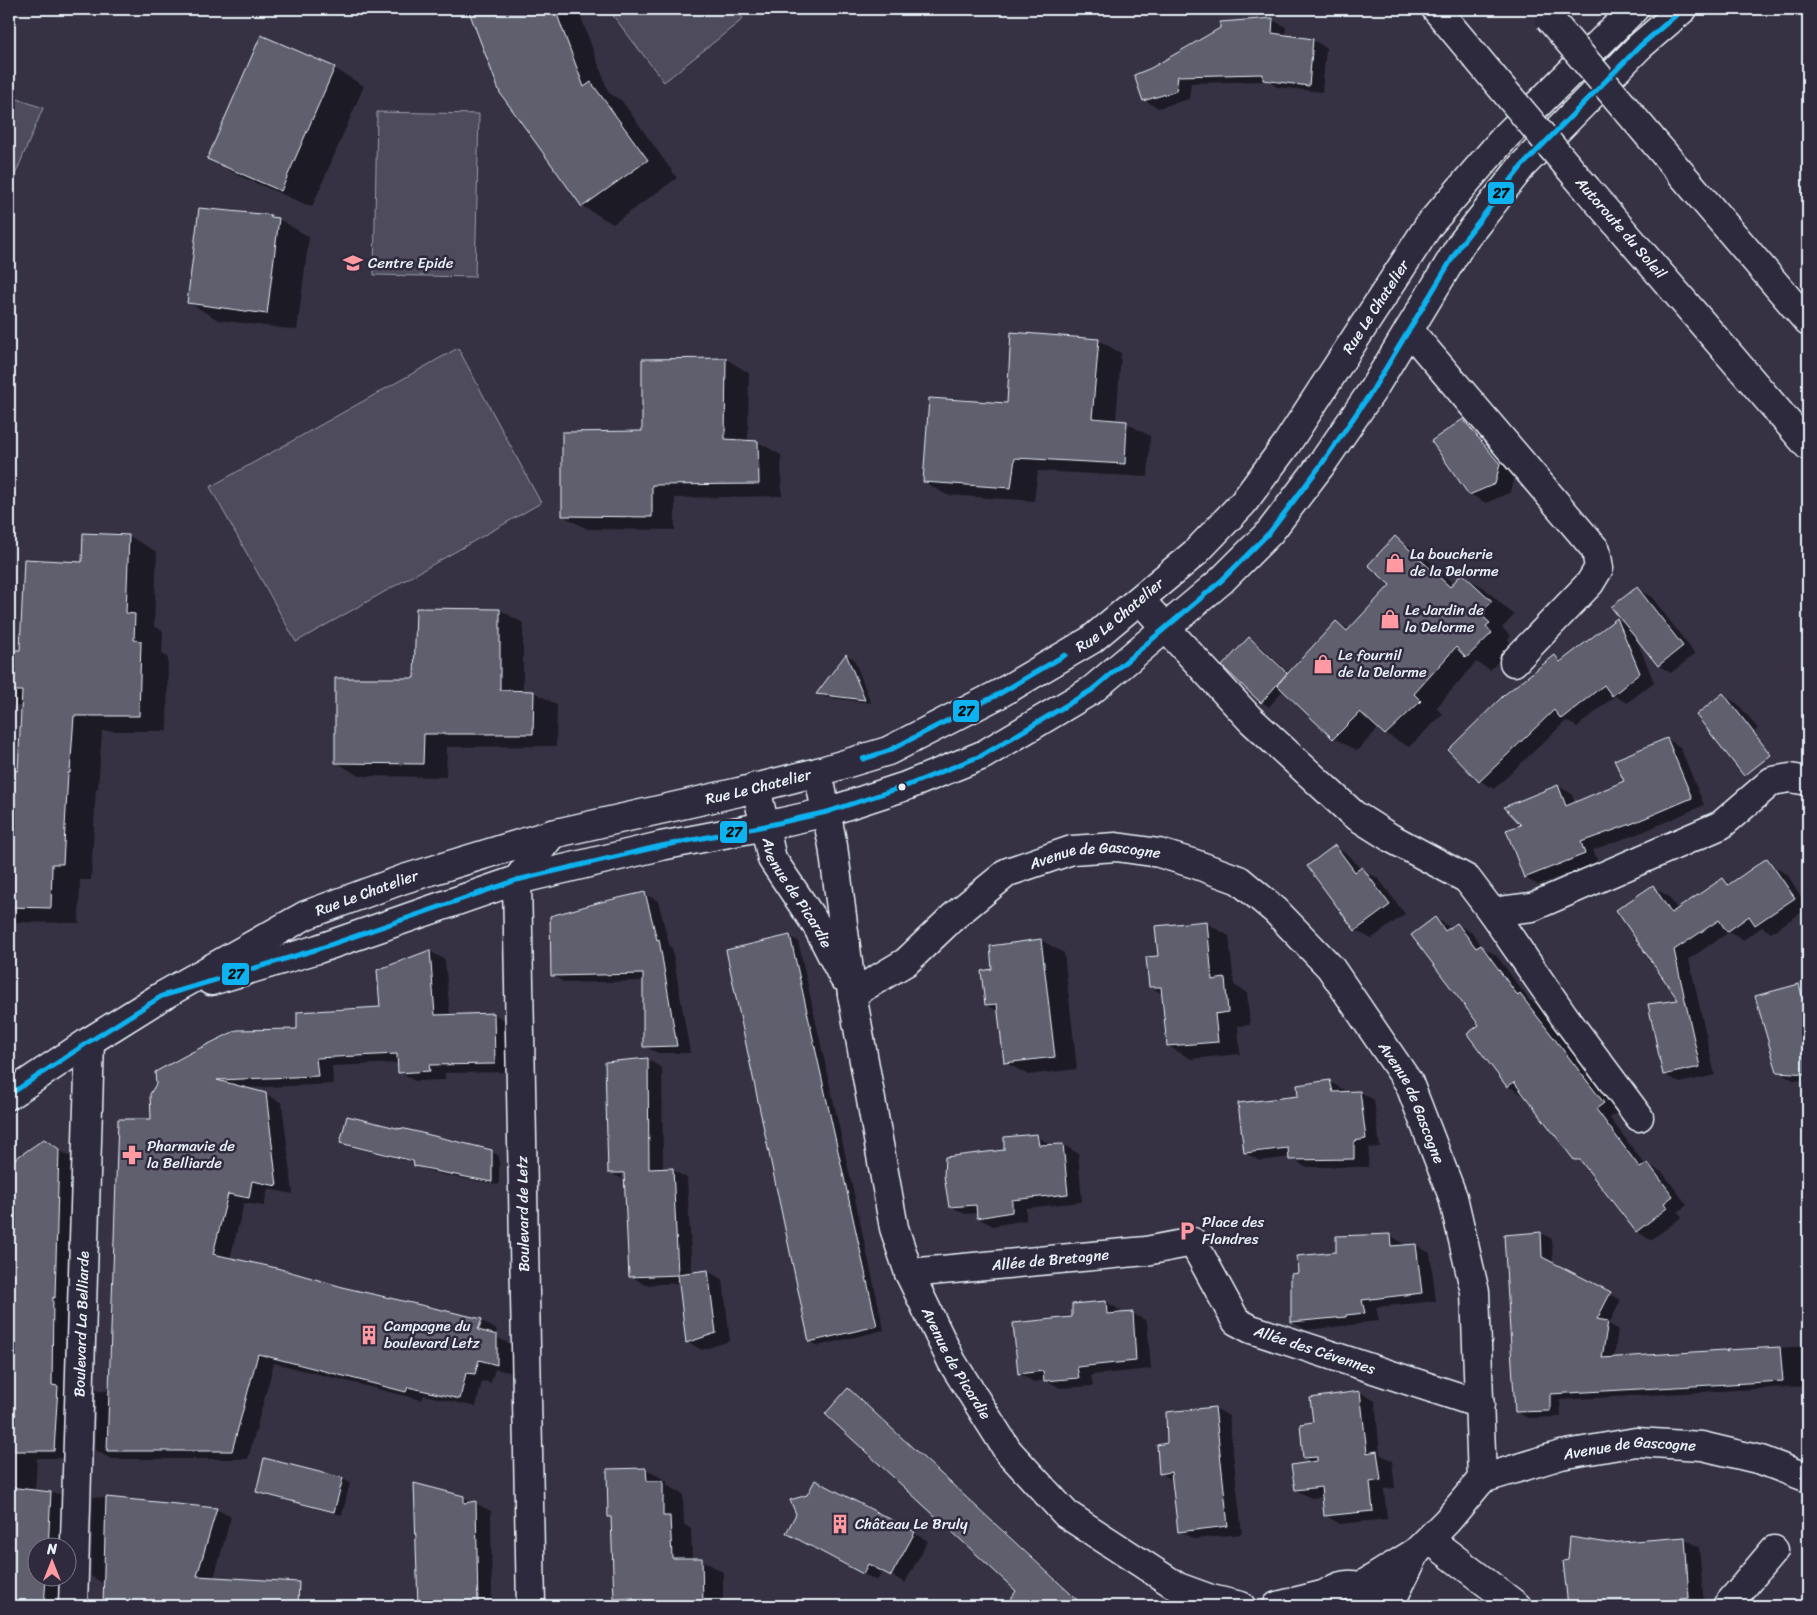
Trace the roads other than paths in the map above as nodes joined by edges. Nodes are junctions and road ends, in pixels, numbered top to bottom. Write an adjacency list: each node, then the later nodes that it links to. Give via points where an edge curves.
1 (1436, 9): 7 (main road, Autoroute du Soleil, bridge)
2 (1634, 9): 8 (main road, Rue Le Chatelier, via 1504,138 1429,225 1286,445 1243,503 1195,553)
3 (1683, 9): 6 (main road, Rue Le Chatelier, via 1640,46 1522,166 1461,244)
4 (1545, 13): 5 (main road, bridge)
5 (1808, 322)
6 (1409, 330): 9 (main road, Rue Le Chatelier, via 1366,400 1270,532); 10 (main road, via 1596,550 1600,568 1590,583)
7 (1808, 446)
8 (1140, 600): 9 (main road); 11 (main road, Rue Le Chatelier, via 1091,640 999,694 888,752)
9 (1165, 630): 14 (main road, Rue Le Chatelier, via 1092,690 983,755 906,786); 18 (main road, via 1250,719 1354,814 1467,879)
10 (1514, 662)
11 (818, 772): 13 (main road, Rue Le Chatelier); 14 (main road, Avenue de Picardie)
12 (1808, 781): 18 (main road, via 1790,778 1772,781 1721,825 1532,907)
13 (756, 787): 15 (main road, Avenue de Picardie); 16 (main road, Rue Le Chatelier)
14 (827, 812): 15 (main road, Rue Le Chatelier); 19 (main road, Avenue de Picardie)
15 (764, 826): 17 (main road, Rue Le Chatelier); 19 (main road, Avenue de Picardie, via 772,859 817,926)
16 (552, 834): 17 (main road); 20 (main road, Rue Le Chatelier, via 404,879 306,915)
17 (517, 880): 20 (main road, Rue Le Chatelier, via 318,949); 34 (main road, Boulevard de Letz)
18 (1492, 912): 23 (main road)
19 (852, 994): 25 (main road, Avenue de Picardie, via 894,1228); 26 (main road, Avenue de Gascogne, via 906,962 953,917 1008,872 1072,850 1116,847 1159,853 1239,880 1275,910 1330,967 1409,1084 1453,1197 1475,1292)
20 (162, 996): 21 (main road, Rue Le Chatelier)
21 (90, 1040): 22 (main road, Rue Le Chatelier); 33 (main road, Boulevard La Belliarde)
22 (9, 1095)
23 (1639, 1117)
24 (1192, 1242): 25 (main road, Allée de Bretagne, via 1146,1251); 26 (main road, Allée des Cévennes, via 1236,1321 1250,1329)
25 (909, 1273): 35 (main road, Avenue de Picardie, via 952,1362 1008,1451 1066,1514 1178,1587 1211,1600)
26 (1480, 1404): 28 (main road, Avenue de Gascogne)
27 (1808, 1478): 28 (main road, Avenue de Gascogne, via 1761,1460 1702,1446 1636,1442 1561,1455)
28 (1482, 1479): 29 (main road)
29 (1423, 1546): 31 (main road); 38 (main road); 39 (main road)
30 (1774, 1550): 40 (main road)
31 (1361, 1586): 32 (main road, via 1343,1585); 37 (main road, via 1377,1596)
32 (1322, 1600): 36 (main road)
33 (73, 1606)
34 (531, 1606)
35 (1241, 1606)
36 (1277, 1606)
37 (1382, 1606)
38 (1389, 1606)
39 (1517, 1606)
40 (1727, 1606)

